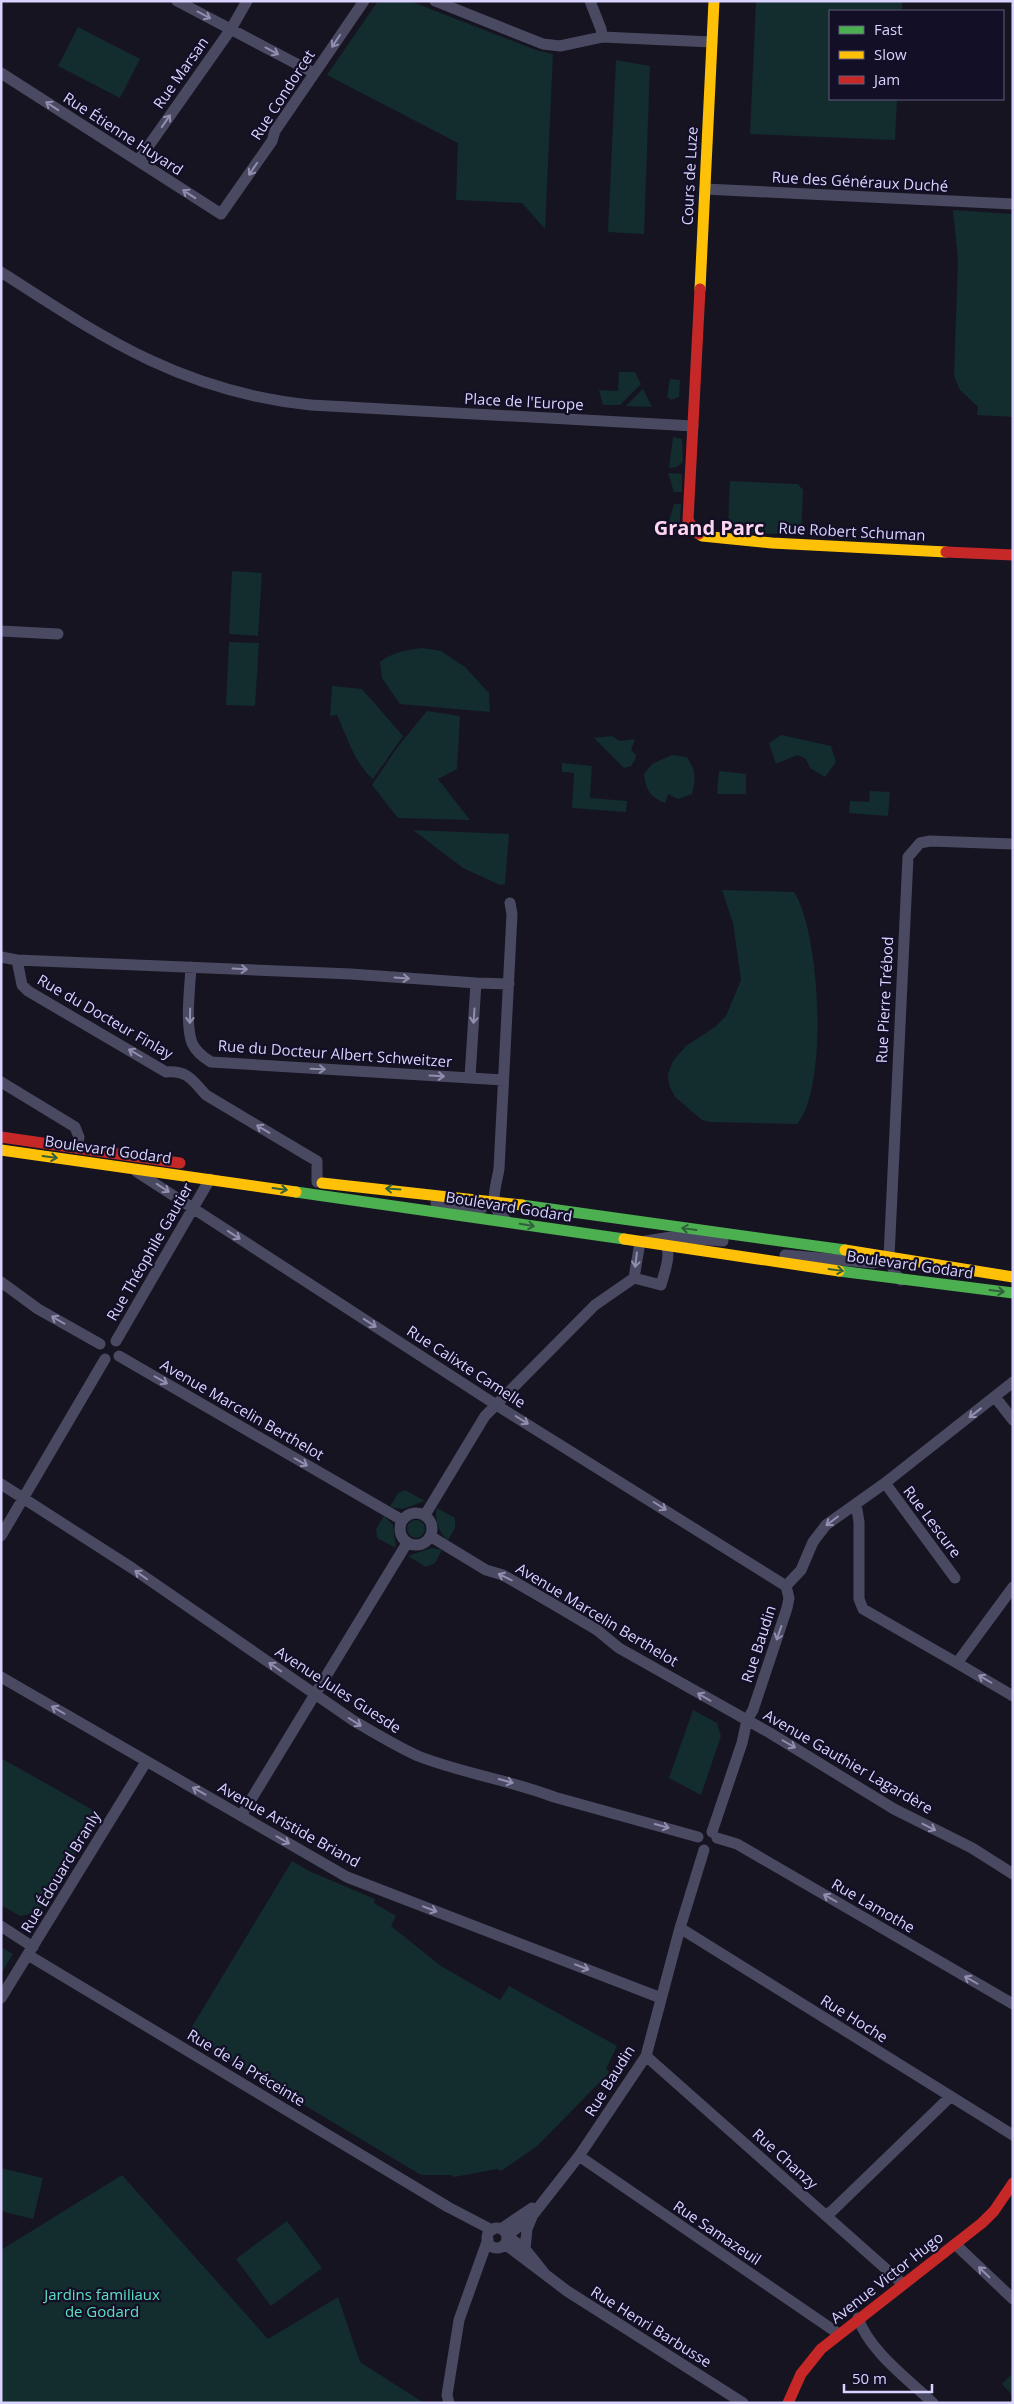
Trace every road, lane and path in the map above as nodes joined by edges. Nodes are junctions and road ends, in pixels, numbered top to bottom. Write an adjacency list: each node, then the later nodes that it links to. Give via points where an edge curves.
1 (177, 1): 7 (street, one-way to 7)
2 (247, 1): 7 (street, Rue Marsan)
3 (364, 1): 11 (street, Rue Condorcet, one-way to 11)
4 (435, 1): 8 (street, via 543,44 560,46)
5 (590, 1): 8 (street)
6 (714, 1): 9 (main road, Cours de Luze)
7 (230, 29): 11 (street, one-way to 11); 12 (street, Rue Marsan, one-way to 7)
8 (602, 38): 9 (street)
9 (712, 42): 13 (main road, Cours de Luze)
10 (1, 73): 12 (street, Rue Étienne Huyard, one-way to 10)
11 (314, 74): 15 (street, Rue Condorcet, one-way to 15)
12 (138, 161): 15 (street, Rue Étienne Huyard, one-way to 12, via 221,214)
13 (705, 188): 14 (street, Rue des Généraux Duché); 17 (main road, Cours de Luze)
14 (1013, 204)
15 (228, 206)
16 (1, 272): 17 (street, Place de l'Europe, via 118,345 183,376 266,400 354,408)
17 (693, 426): 18 (main road, Rue Robert Schuman, via 688,520 692,530 702,536 772,543)
18 (1013, 555)
19 (1, 630): 20 (street)
20 (58, 634)
21 (1013, 844): 47 (street, Rue Pierre Trébod, via 930,841 920,843 908,857)
22 (510, 903): 27 (street)
23 (1, 957): 24 (street)
24 (18, 960): 25 (street); 37 (street, Rue du Docteur Finlay, one-way to 24, via 317,1161 206,1095 178,1071 166,1072 28,991 22,985)
25 (191, 967): 26 (street, one-way to 26); 28 (street, Rue du Docteur Albert Schweitzer, one-way to 28, via 189,1026 192,1043 201,1056 212,1062)
26 (476, 983): 27 (street); 28 (street, one-way to 28)
27 (509, 984): 29 (street)
28 (470, 1077): 29 (street, Rue du Docteur Albert Schweitzer)
29 (504, 1080): 39 (street, via 499,1169)
30 (1, 1082): 32 (street, via 75,1127 79,1137)
31 (1, 1137): 32 (main road, Boulevard Godard)
32 (77, 1148): 34 (main road, Boulevard Godard)
33 (1, 1150): 35 (main road, Boulevard Godard, one-way to 35)
34 (190, 1164)
35 (132, 1168): 36 (main road, Boulevard Godard); 40 (street, Rue Calixte Camelle, one-way to 40)
36 (212, 1171): 38 (main road, Boulevard Godard, one-way to 38); 40 (street, Rue Théophile Gautier)
37 (313, 1182): 39 (main road, Boulevard Godard, one-way to 37)
38 (340, 1197): 39 (street, via 414,1200 482,1208); 41 (main road, Boulevard Godard)
39 (493, 1200): 41 (street, via 499,1215); 42 (main road, Boulevard Godard)
40 (193, 1208): 53 (street, Rue Théophile Gautier); 59 (street, Rue Calixte Camelle, one-way to 59)
41 (508, 1222): 44 (main road, Boulevard Godard, one-way to 44)
42 (639, 1222): 43 (street); 45 (main road, Boulevard Godard, one-way to 42)
43 (664, 1241): 44 (main road, Boulevard Godard); 45 (street); 46 (main road, Boulevard Godard); 49 (street, via 667,1260 661,1285)
44 (640, 1242): 49 (street, one-way to 49)
45 (806, 1246): 47 (main road, Boulevard Godard)
46 (703, 1250): 47 (street, via 874,1264); 50 (main road, Boulevard Godard, one-way to 50)
47 (889, 1257): 48 (main road, Boulevard Godard); 50 (street, via 895,1274)
48 (1013, 1277)
49 (634, 1278): 59 (street, via 595,1305)
50 (901, 1280): 52 (main road, Boulevard Godard, one-way to 52)
51 (1, 1282): 54 (street, one-way to 51, via 38,1309)
52 (1013, 1293)
53 (116, 1341): 54 (street, via 106,1340); 55 (street, via 120,1346)
54 (100, 1344): 56 (street, via 99,1351)
55 (119, 1356): 56 (street, via 114,1360); 66 (street, Avenue Marcelin Berthelot, one-way to 66)
56 (105, 1359): 63 (street)
57 (1013, 1382): 58 (street)
58 (995, 1397): 60 (street); 61 (street, one-way to 61)
59 (496, 1404): 65 (street, via 485,1416); 71 (street, Rue Calixte Camelle, one-way to 71)
60 (1013, 1420)
61 (885, 1483): 64 (street); 70 (street, Rue Lescure)
62 (1, 1484): 63 (street, Avenue Jules Guesde)
63 (23, 1498): 67 (street); 75 (street, Avenue Jules Guesde, one-way to 63, via 132,1568)
64 (856, 1504): 71 (street, one-way to 71, via 826,1525 813,1542 800,1570); 73 (street, via 859,1599 863,1608)
65 (425, 1515): 66 (street, via 409,1513); 68 (street, via 431,1522)
66 (402, 1520): 69 (street, via 399,1530)
67 (1, 1536)
68 (430, 1536): 69 (street, via 423,1544); 77 (street, Avenue Marcelin Berthelot, one-way to 68, via 619,1648 597,1630 503,1575 486,1570)
69 (408, 1543): 75 (street)
70 (955, 1578)
71 (786, 1586): 77 (street, Rue Baudin, one-way to 77, via 788,1608)
72 (1013, 1587): 73 (street)
73 (956, 1663): 76 (street, one-way to 73)
74 (1, 1677): 78 (street, Avenue Aristide Briand, one-way to 74)
75 (315, 1695): 79 (street); 81 (street, Avenue Jules Guesde, one-way to 81, via 354,1721 419,1756)
76 (1013, 1696)
77 (747, 1720): 80 (street, Rue Baudin); 83 (street, Avenue Gauthier Lagardère, one-way to 83, via 894,1809 972,1848)
78 (146, 1762): 79 (street, Avenue Aristide Briand, one-way to 78); 86 (street, Rue Édouard Branly)
79 (241, 1816): 88 (street, Avenue Aristide Briand, one-way to 88, via 347,1877)
80 (714, 1835): 81 (street, via 705,1831); 82 (street, via 714,1848); 89 (street, Rue Lamothe, one-way to 80, via 737,1844)
81 (698, 1837): 82 (street, via 698,1844)
82 (704, 1850): 85 (street, Rue Baudin)
83 (1013, 1874)
84 (1, 1926): 86 (street, Rue de la Préceinte)
85 (680, 1928): 88 (street, Rue Baudin); 91 (street, Rue Hoche)
86 (30, 1951): 87 (street, Rue Édouard Branly); 98 (street, Rue de la Préceinte)
87 (1, 1998)
88 (661, 1998): 90 (street, Rue Baudin)
89 (1013, 2004)
90 (646, 2056): 93 (street, Rue Baudin); 96 (street, Rue Chanzy)
91 (950, 2097): 92 (street, Rue Hoche); 96 (street)
92 (1013, 2135)
93 (579, 2156): 95 (street, Rue Baudin); 105 (street, Rue Samazeuil)
94 (1013, 2183): 99 (main road, Avenue Victor Hugo, via 994,2211)
95 (546, 2199): 97 (street, Rue Baudin); 98 (street, Rue Baudin)
96 (825, 2215): 102 (street, Rue Chanzy)
97 (532, 2216): 98 (street, Rue Baudin); 100 (street)
98 (497, 2238): 100 (street, Rue Henri Barbusse); 101 (street, Rue Henri Barbusse); 106 (street, via 477,2268 458,2320 447,2395)
99 (955, 2244): 102 (main road, Avenue Victor Hugo); 103 (street, one-way to 99)
100 (526, 2250): 101 (street, Rue Henri Barbusse)
101 (544, 2274): 107 (street, Rue Henri Barbusse)
102 (903, 2284): 104 (main road, Avenue Victor Hugo)
103 (1013, 2300)
104 (858, 2318): 105 (main road, Avenue Victor Hugo); 109 (street, via 863,2331 901,2375)
105 (839, 2334): 108 (main road, Avenue Victor Hugo, via 812,2358)
106 (449, 2403)
107 (743, 2403)
108 (788, 2403)
109 (933, 2403)

